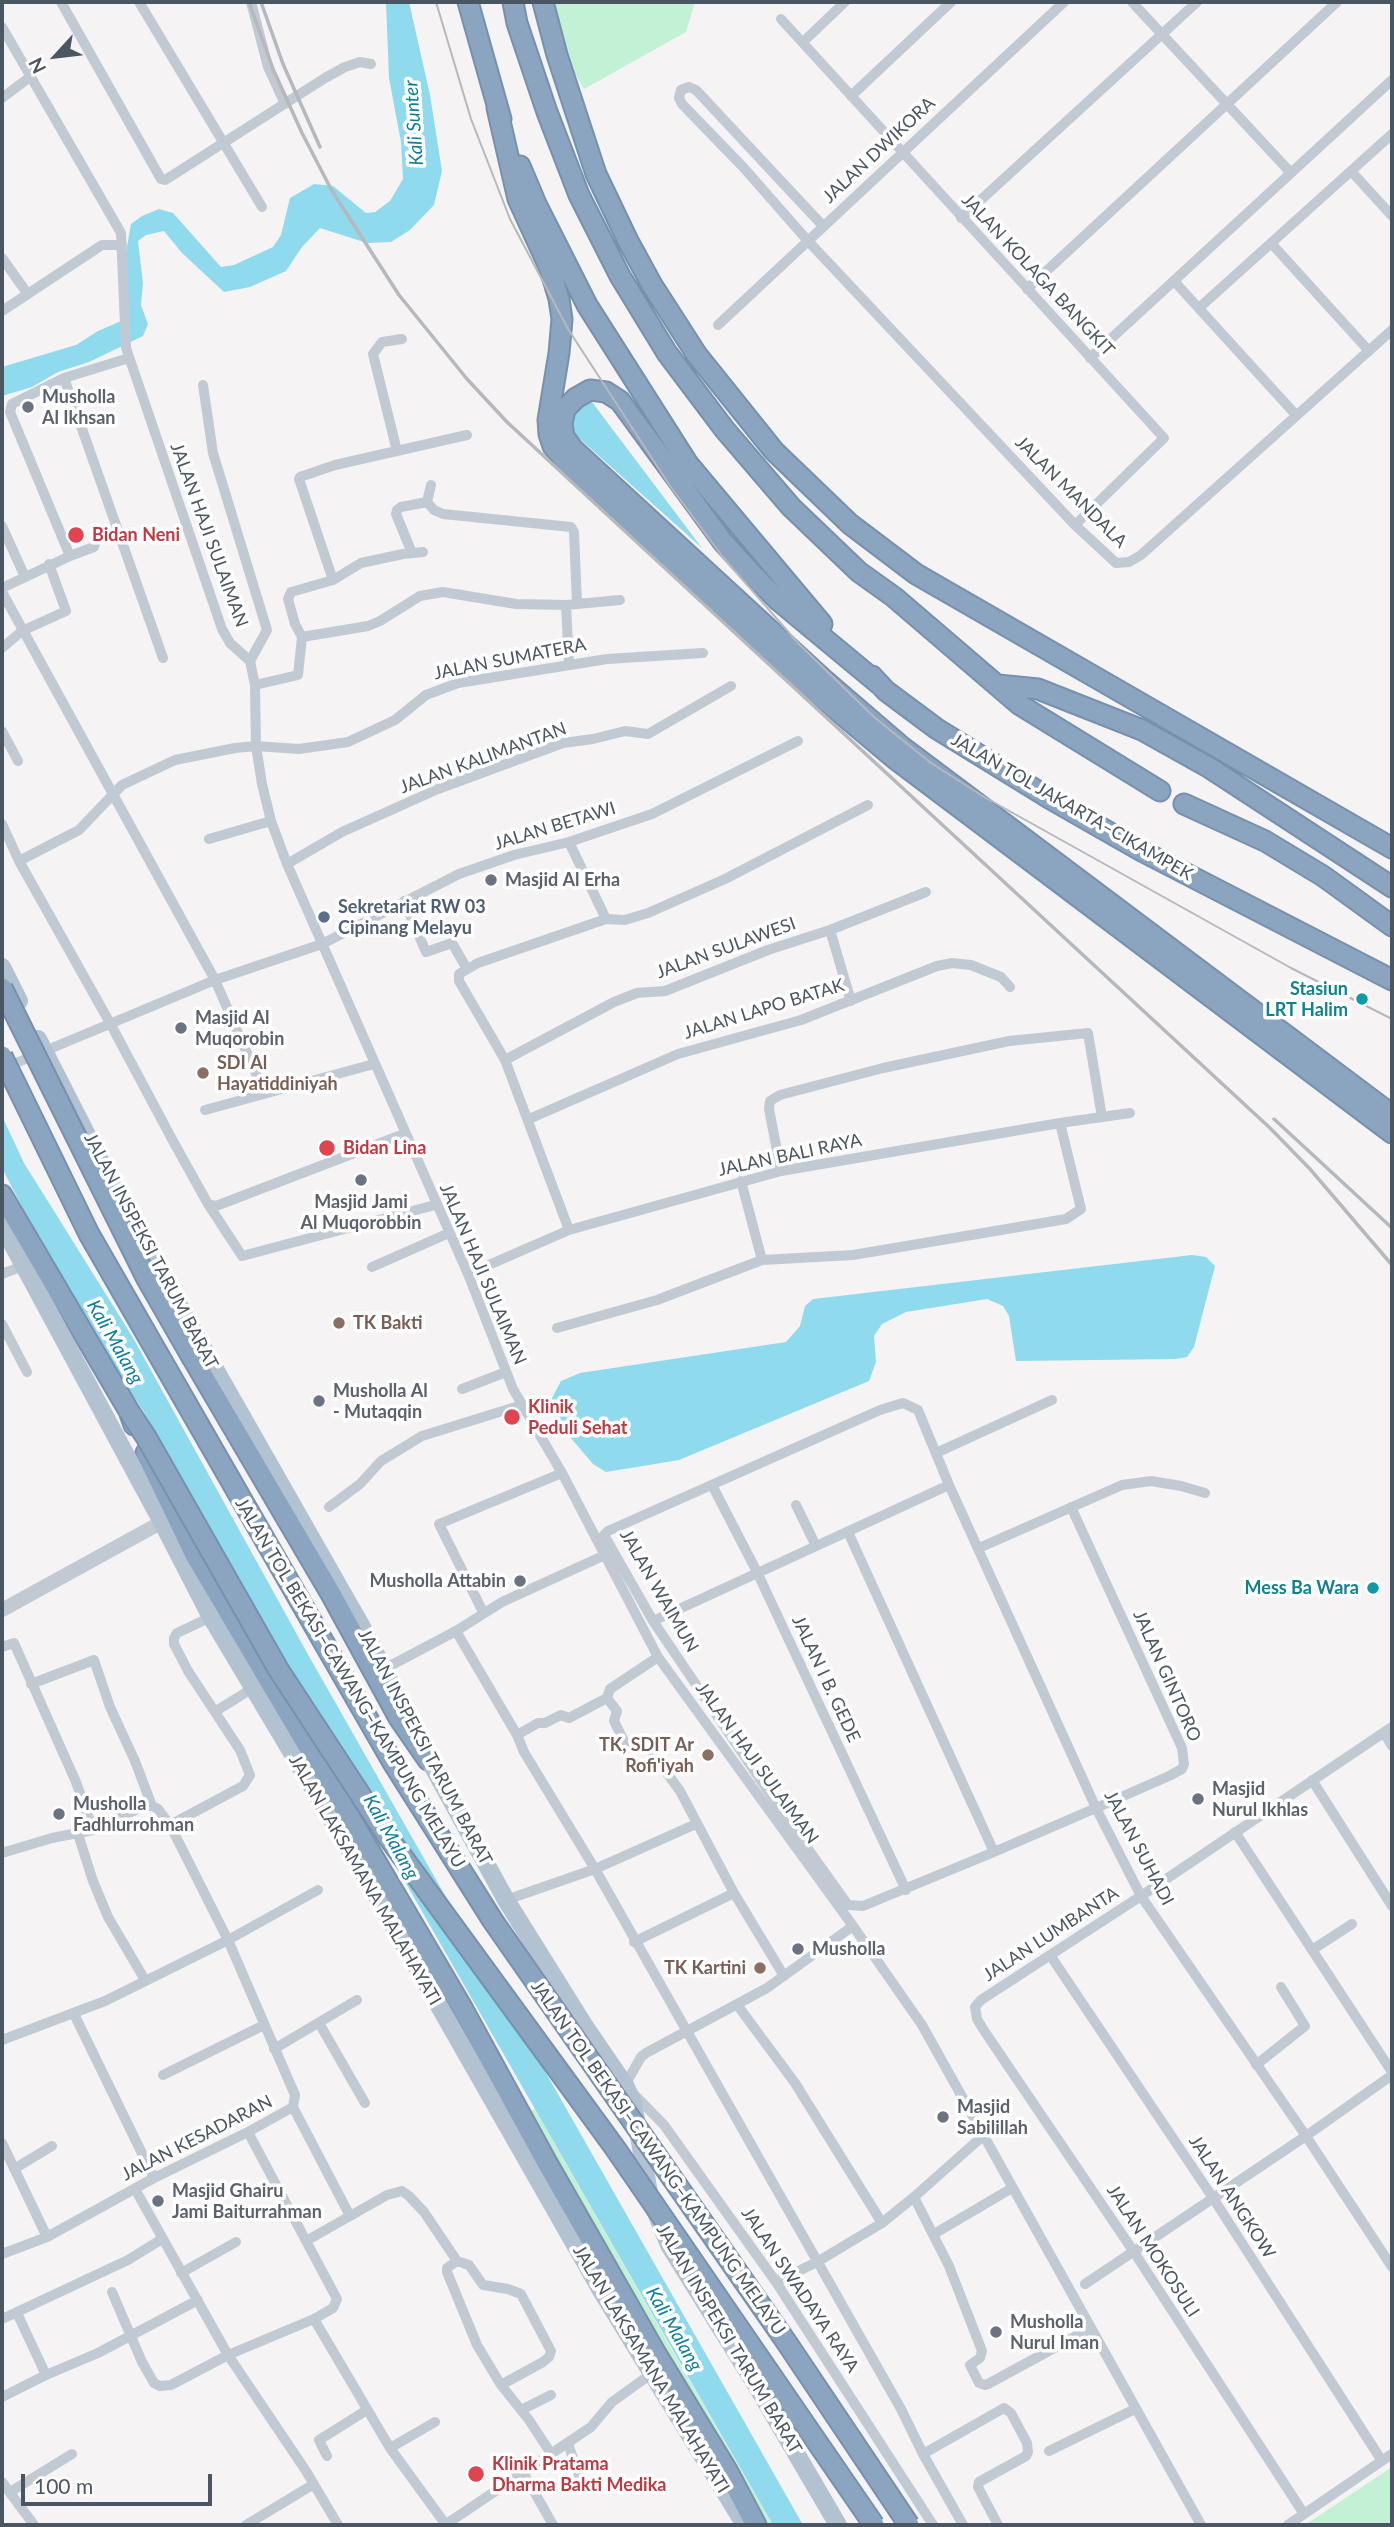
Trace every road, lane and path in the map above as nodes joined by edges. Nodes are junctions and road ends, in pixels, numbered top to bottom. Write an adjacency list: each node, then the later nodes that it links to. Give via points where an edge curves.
1 (139, 2): 26 (street)
2 (251, 2): 22 (street, via 268,66)
3 (468, 2): 24 (highway, JALAN TOL JAKARTA–CIKAMPEK)
4 (513, 2): 77 (highway, via 579,195 620,276 667,353 791,507 859,572)
5 (543, 2): 91 (highway, via 596,174 628,241 696,355 774,451 850,524 916,574)
6 (845, 2): 16 (street)
7 (951, 2): 20 (street)
8 (1064, 2): 27 (street, JALAN DWIKORA)
9 (1132, 2): 15 (street)
10 (1197, 2): 15 (street)
11 (1337, 2): 23 (street)
12 (64, 3): 26 (street, via 161,179)
13 (781, 19): 16 (street, JALAN KOLAGA BANGKIT)
14 (2, 27): 18 (street)
15 (1162, 34): 23 (street); 34 (street)
16 (803, 42): 20 (street, JALAN KOLAGA BANGKIT)
17 (371, 64): 22 (street, via 345,67)
18 (30, 78): 21 (street); 38 (street, via 121,233)
19 (1392, 80): 31 (street)
20 (851, 96): 27 (street, JALAN KOLAGA BANGKIT)
21 (2, 98)
22 (285, 104): 26 (street)
23 (1227, 104): 31 (street); 41 (street)
24 (497, 108): 75 (highway, JALAN TOL JAKARTA–CIKAMPEK, via 536,204 587,305 688,464 817,619); 121 (highway, via 518,199 559,299 559,354 548,420 553,446 564,459 813,690 894,758)
25 (1392, 134): 30 (street)
26 (224, 142): 32 (street)
27 (902, 153): 34 (street, JALAN KOLAGA BANGKIT); 35 (street, JALAN DWIKORA)
28 (757, 155): 29 (street); 29 (street, JALAN MANDALA, via 696,90 683,89 680,101); 35 (street)
29 (743, 167): 36 (street, JALAN MANDALA)
30 (1351, 171): 33 (street); 37 (street)
31 (1292, 173): 40 (street)
32 (262, 207)
33 (1392, 216)
34 (961, 218): 41 (street, JALAN KOLAGA BANGKIT)
35 (823, 226): 36 (street, JALAN DWIKORA)
36 (808, 241): 45 (street, JALAN DWIKORA); 58 (street, JALAN MANDALA)
37 (1271, 243): 43 (street); 48 (street)
38 (122, 245): 42 (street, via 102,245); 49 (street, JALAN HAJI SULAIMAN)
39 (2, 258): 42 (street)
40 (1174, 281): 43 (street); 50 (street)
41 (1027, 289): 50 (street, JALAN KOLAGA BANGKIT)
42 (27, 293): 44 (street)
43 (1199, 308): 53 (street)
44 (2, 310)
45 (718, 325)
46 (1392, 330): 48 (street, JALAN MANDALA)
47 (402, 339): 55 (street, via 382,342 373,354)
48 (1369, 351): 53 (street, JALAN MANDALA)
49 (128, 353): 51 (street); 73 (street, JALAN HAJI SULAIMAN, via 222,629)
50 (1090, 358): 58 (street, JALAN KOLAGA BANGKIT, via 1164,438)
51 (64, 378): 60 (street); 61 (street, via 18,400 10,412)
52 (203, 385): 73 (street, via 213,453 267,630)
53 (1296, 415): 58 (street, JALAN MANDALA, via 1136,559 1116,563)
54 (467, 435): 55 (street)
55 (397, 451): 64 (street, via 300,478)
56 (431, 485): 57 (street)
57 (427, 502): 64 (street, via 397,510 417,553 360,563); 67 (street, via 443,514 570,527 574,532)
58 (1075, 525)
59 (2, 526): 63 (street)
60 (117, 529): 61 (street, via 97,536 94,547); 72 (street)
61 (70, 556): 62 (street)
62 (49, 564): 63 (street); 68 (street, via 66,611)
63 (25, 577): 65 (street)
64 (333, 580): 69 (street, via 289,594)
65 (2, 590): 68 (street)
66 (620, 600): 67 (street)
67 (571, 605): 69 (street, via 516,604 443,592 420,596 368,626); 74 (street)
68 (22, 631): 70 (street); 84 (street)
69 (302, 637): 76 (street, via 298,675)
70 (2, 648)
71 (703, 653): 74 (street, JALAN SUMATERA)
72 (163, 659)
73 (250, 661): 76 (street, JALAN HAJI SULAIMAN)
74 (569, 664): 81 (street, JALAN SUMATERA, via 435,690 396,720 348,742 299,749)
75 (879, 684): 104 (highway, JALAN TOL JAKARTA–CIKAMPEK, via 937,729 1049,798); 117 (highway, via 752,574 620,401 606,392 590,390 565,409 562,424 573,449 902,747)
76 (255, 685): 81 (street, JALAN HAJI SULAIMAN)
77 (998, 685): 83 (highway, via 1020,705); 94 (highway, via 1038,689 1142,730 1210,768)
78 (732, 686): 93 (street, JALAN KALIMANTAN, via 648,734 625,731 564,743 438,789 342,832)
79 (2, 731): 82 (street)
80 (798, 740): 90 (street, JALAN BETAWI, via 652,814)
81 (256, 746): 84 (street, JALAN SUMATERA, via 175,760); 87 (street, JALAN HAJI SULAIMAN)
82 (18, 761)
83 (1160, 791)
84 (111, 795): 92 (street, JALAN SUMATERA, via 79,830); 103 (street)
85 (1184, 804): 98 (highway, via 1265,841)
86 (868, 805): 97 (street, via 648,913 625,920)
87 (271, 821): 89 (street); 93 (street, JALAN HAJI SULAIMAN)
88 (2, 824): 92 (street)
89 (209, 839)
90 (569, 842): 96 (street, JALAN BETAWI, via 459,874); 97 (street)
91 (1392, 848)
92 (19, 861): 108 (street)
93 (287, 864): 100 (street, JALAN HAJI SULAIMAN)
94 (1392, 887)
95 (926, 892): 99 (street, JALAN SULAWESI)
96 (404, 901): 100 (street, JALAN BETAWI); 102 (street, via 426,952 452,943)
97 (606, 919): 102 (street)
98 (1392, 926)
99 (830, 930): 107 (street); 111 (street, JALAN SULAWESI, via 665,992 625,997)
100 (322, 944): 103 (street, JALAN BETAWI); 112 (street, JALAN HAJI SULAIMAN)
101 (2, 967): 109 (main road, JALAN INSPEKSI TARUM BARAT)
102 (467, 969): 111 (street, via 459,974 459,981)
103 (215, 980): 108 (street, JALAN BETAWI); 114 (street)
104 (1392, 980)
105 (1010, 986): 107 (street, JALAN LAPO BATAK, via 1001,977 952,963)
106 (2, 988): 174 (highway, bridge, via 147,1279 399,1718)
107 (851, 1001): 119 (street, JALAN LAPO BATAK, via 775,1028 678,1054)
108 (110, 1023): 109 (street, JALAN BETAWI); 126 (street)
109 (44, 1052): 113 (street, JALAN BETAWI); 166 (main road, JALAN INSPEKSI TARUM BARAT, via 133,1225)
110 (2, 1056): 284 (highway, JALAN TOL BEKASI–CAWANG–KAMPUNG MELAYU, bridge, via 89,1234 392,1760 493,1921)
111 (505, 1060): 119 (street)
112 (374, 1064): 114 (street); 122 (street, JALAN HAJI SULAIMAN)
113 (2, 1069)
114 (264, 1092): 115 (street)
115 (205, 1110)
116 (1130, 1113): 118 (street, JALAN BALI RAYA)
117 (1392, 1115)
118 (1102, 1117): 120 (street, JALAN BALI RAYA); 123 (street, via 1088,1033 1009,1041 780,1095 769,1104)
119 (529, 1119): 129 (street)
120 (1060, 1122): 123 (street, JALAN BALI RAYA); 131 (street, via 1081,1209 1066,1219 853,1255)
121 (1392, 1133)
122 (404, 1134): 126 (street, via 216,1206); 127 (street, JALAN HAJI SULAIMAN)
123 (780, 1171): 124 (street, JALAN BALI RAYA)
124 (741, 1181): 129 (street, JALAN BALI RAYA); 131 (street)
125 (2, 1195): 144 (highway, JALAN TOL BEKASI–CAWANG–KAMPUNG MELAYU)
126 (208, 1204): 127 (street, via 242,1256)
127 (436, 1205): 130 (street, JALAN HAJI SULAIMAN)
128 (2, 1225): 132 (main road, JALAN LAKSAMANA MALAHAYATI)
129 (569, 1230): 135 (street, JALAN BALI RAYA)
130 (449, 1233): 133 (street); 135 (street, JALAN HAJI SULAIMAN)
131 (762, 1260): 137 (street, via 657,1300)
132 (23, 1266): 134 (street); 153 (main road, JALAN LAKSAMANA MALAHAYATI)
133 (372, 1266)
134 (2, 1274)
135 (468, 1275): 139 (street, JALAN HAJI SULAIMAN)
136 (2, 1324): 138 (street)
137 (557, 1328)
138 (27, 1372)
139 (506, 1373): 140 (street); 142 (street, JALAN HAJI SULAIMAN)
140 (462, 1389)
141 (1052, 1400): 145 (street)
142 (522, 1405): 146 (street, JALAN HAJI SULAIMAN); 151 (street, via 422,1436 381,1461)
143 (918, 1410): 145 (street, JALAN SUHADI); 147 (street, JALAN WAIMUN, via 899,1403)
144 (128, 1411): 281 (highway, bridge, via 195,1555 460,2004); 283 (highway, JALAN TOL BEKASI–CAWANG–KAMPUNG MELAYU, bridge, via 278,1670 388,1837 615,2148)
145 (936, 1453): 148 (street, JALAN SUHADI)
146 (562, 1473): 157 (street, JALAN HAJI SULAIMAN); 160 (street, via 439,1525)
147 (712, 1485): 158 (street, JALAN I B. GEDE); 162 (street, JALAN WAIMUN, via 604,1534)
148 (949, 1485): 154 (street); 156 (street, JALAN SUHADI)
149 (1205, 1493): 152 (street, via 1136,1482)
150 (796, 1505): 155 (street)
151 (329, 1507)
152 (1071, 1507): 156 (street); 177 (street, JALAN GINTORO, via 1184,1757 1177,1773)
153 (163, 1522): 159 (street); 161 (main road, JALAN LAKSAMANA MALAHAYATI)
154 (848, 1532): 155 (street); 183 (street)
155 (816, 1546): 158 (street)
156 (979, 1548): 177 (street, JALAN SUHADI)
157 (605, 1555): 160 (street); 165 (street, JALAN HAJI SULAIMAN)
158 (757, 1572): 162 (street); 187 (street, JALAN I B. GEDE)
159 (2, 1610)
160 (483, 1612): 163 (street)
161 (211, 1616): 168 (main road, JALAN LAKSAMANA MALAHAYATI); 170 (street, via 183,1629 174,1644)
162 (653, 1621): 191 (street, JALAN WAIMUN, via 843,1899)
163 (456, 1631): 166 (street); 172 (street)
164 (2, 1647): 167 (street, via 13,1643)
165 (658, 1657): 169 (street, via 610,1689); 194 (street, JALAN HAJI SULAIMAN)
166 (384, 1669): 174 (main road, JALAN INSPEKSI TARUM BARAT)
167 (31, 1684): 176 (street, via 95,1661); 180 (street)
168 (253, 1688): 170 (street); 251 (main road, JALAN LAKSAMANA MALAHAYATI)
169 (607, 1698): 172 (street, via 569,1718 561,1715); 178 (street, via 617,1711 614,1721 627,1747 648,1747 680,1791)
170 (216, 1711): 179 (street, via 250,1775 243,1786)
171 (1388, 1730): 173 (street); 175 (street, JALAN LUMBANTA)
172 (517, 1735): 185 (street)
173 (1392, 1746)
174 (428, 1760): 190 (main road, JALAN INSPEKSI TARUM BARAT)
175 (1312, 1780): 181 (street, JALAN LUMBANTA); 192 (street)
176 (152, 1806): 179 (street, JALAN KESADARAN); 180 (street)
177 (1096, 1808): 183 (street, JALAN GINTORO); 189 (street, JALAN SUHADI)
178 (696, 1824): 185 (street); 188 (street)
179 (170, 1825): 195 (street, JALAN KESADARAN)
180 (93, 1830): 182 (street)
181 (1235, 1832): 189 (street, JALAN LUMBANTA); 197 (street)
182 (78, 1833): 184 (street); 200 (street, via 108,1917)
183 (994, 1852): 187 (street, JALAN GINTORO)
184 (2, 1853)
185 (595, 1869): 190 (street); 196 (street)
186 (318, 1890): 195 (street)
187 (906, 1890): 191 (street, JALAN GINTORO)
188 (734, 1893): 196 (street); 199 (street)
189 (1141, 1896): 198 (street, JALAN LUMBANTA); 211 (street, JALAN SUHADI)
190 (506, 1900): 214 (main road, JALAN INSPEKSI TARUM BARAT)
191 (859, 1906)
192 (1392, 1906)
193 (1352, 1924): 197 (street)
194 (853, 1926): 199 (street); 218 (street, JALAN HAJI SULAIMAN, via 922,2025)
195 (228, 1940): 200 (street); 207 (street, JALAN KESADARAN)
196 (634, 1942): 208 (street)
197 (1312, 1950): 212 (street)
198 (1050, 1955): 204 (street, JALAN LUMBANTA); 227 (street, JALAN ANGKOW)
199 (784, 1976): 203 (street)
200 (145, 1980): 205 (street)
201 (1281, 1987): 211 (street, via 1305,2026)
202 (357, 2000): 206 (street)
203 (738, 2006): 208 (street); 229 (street, via 795,2083)
204 (975, 2007): 235 (street, JALAN MOKOSULI, via 980,2025)
205 (74, 2014): 209 (street); 223 (street)
206 (319, 2023): 210 (street); 215 (street)
207 (264, 2025): 210 (street, JALAN KESADARAN); 213 (street)
208 (686, 2031): 214 (street, via 641,2057); 238 (street)
209 (2, 2040)
210 (274, 2049): 216 (street, JALAN KESADARAN, via 295,2095)
211 (1256, 2064): 219 (street, JALAN SUHADI)
212 (1392, 2074): 219 (street)
213 (163, 2075)
214 (625, 2085): 241 (street, JALAN SWADAYA RAYA, via 664,2125); 282 (main road, JALAN INSPEKSI TARUM BARAT, via 650,2198 669,2245)
215 (365, 2103)
216 (293, 2107): 217 (street, JALAN KESADARAN); 228 (street)
217 (248, 2132): 223 (street, JALAN KESADARAN); 233 (street)
218 (984, 2135): 224 (street, JALAN HAJI SULAIMAN); 226 (street)
219 (1306, 2136): 227 (street); 239 (street, JALAN SUHADI)
220 (2, 2143): 222 (street)
221 (52, 2146): 222 (street)
222 (14, 2169): 231 (street)
223 (154, 2178): 225 (street, JALAN KESADARAN)
224 (1012, 2188): 230 (street); 248 (street, JALAN HAJI SULAIMAN)
225 (135, 2189): 231 (street, JALAN KESADARAN); 232 (street)
226 (914, 2197): 229 (street); 230 (street)
227 (1213, 2198): 235 (street); 268 (street, JALAN ANGKOW)
228 (350, 2216): 233 (street); 237 (street, via 402,2191 424,2212)
229 (882, 2222): 238 (street)
230 (934, 2234): 248 (street, via 982,2351 971,2363 979,2383 988,2384)
231 (47, 2237): 236 (street, JALAN KESADARAN)
232 (162, 2239): 240 (street); 245 (street)
233 (306, 2241): 247 (street, via 337,2299 333,2308)
234 (236, 2242): 240 (street)
235 (1134, 2252): 242 (street); 274 (street, JALAN MOKOSULI)
236 (2, 2254)
237 (457, 2261): 253 (street, via 447,2272 477,2346); 253 (street, via 469,2265 483,2285 521,2294 551,2351 542,2362)
238 (817, 2262): 241 (street); 266 (street)
239 (1392, 2267)
240 (181, 2273): 244 (street)
241 (776, 2283): 285 (street, JALAN SWADAYA RAYA)
242 (1084, 2284)
243 (112, 2292): 249 (street)
244 (198, 2300): 249 (street); 250 (street)
245 (17, 2314): 246 (street); 252 (street)
246 (2, 2319)
247 (314, 2319): 250 (street); 257 (street)
248 (1091, 2328): 256 (street, JALAN HAJI SULAIMAN)
249 (131, 2336): 250 (street, via 154,2383 160,2386 171,2385); 252 (street)
250 (228, 2355): 272 (street)
251 (651, 2374): 260 (street, via 611,2402 597,2422); 280 (main road, JALAN LAKSAMANA MALAHAYATI)
252 (46, 2375): 255 (street)
253 (501, 2385): 258 (street)
254 (551, 2395): 258 (street)
255 (2, 2397)
256 (1135, 2409): 262 (street); 288 (street, JALAN HAJI SULAIMAN)
257 (368, 2410): 261 (street); 267 (street, via 318,2440)
258 (521, 2410): 265 (street)
259 (435, 2422): 261 (street)
260 (569, 2444): 265 (street); 270 (street)
261 (390, 2448): 278 (street)
262 (1049, 2452)
263 (72, 2454): 273 (street)
264 (1392, 2454): 268 (street)
265 (552, 2455): 269 (street)
266 (923, 2455): 286 (street); 287 (street, via 1004,2408 1011,2413 1028,2452 978,2485)
267 (327, 2456)
268 (1382, 2461): 274 (street)
269 (523, 2472): 278 (street); 279 (street)
270 (580, 2478)
271 (2, 2482): 273 (street)
272 (314, 2484): 276 (street); 277 (street)
273 (10, 2492): 275 (street)
274 (1304, 2514): 289 (street)
275 (34, 2525)
276 (246, 2525)
277 (338, 2525)
278 (446, 2525)
279 (553, 2525)
280 (745, 2525)
281 (756, 2525)
282 (838, 2525)
283 (874, 2525)
284 (908, 2525)
285 (933, 2525)
286 (963, 2525)
287 (998, 2525)
288 (1201, 2525)
289 (1288, 2525)

